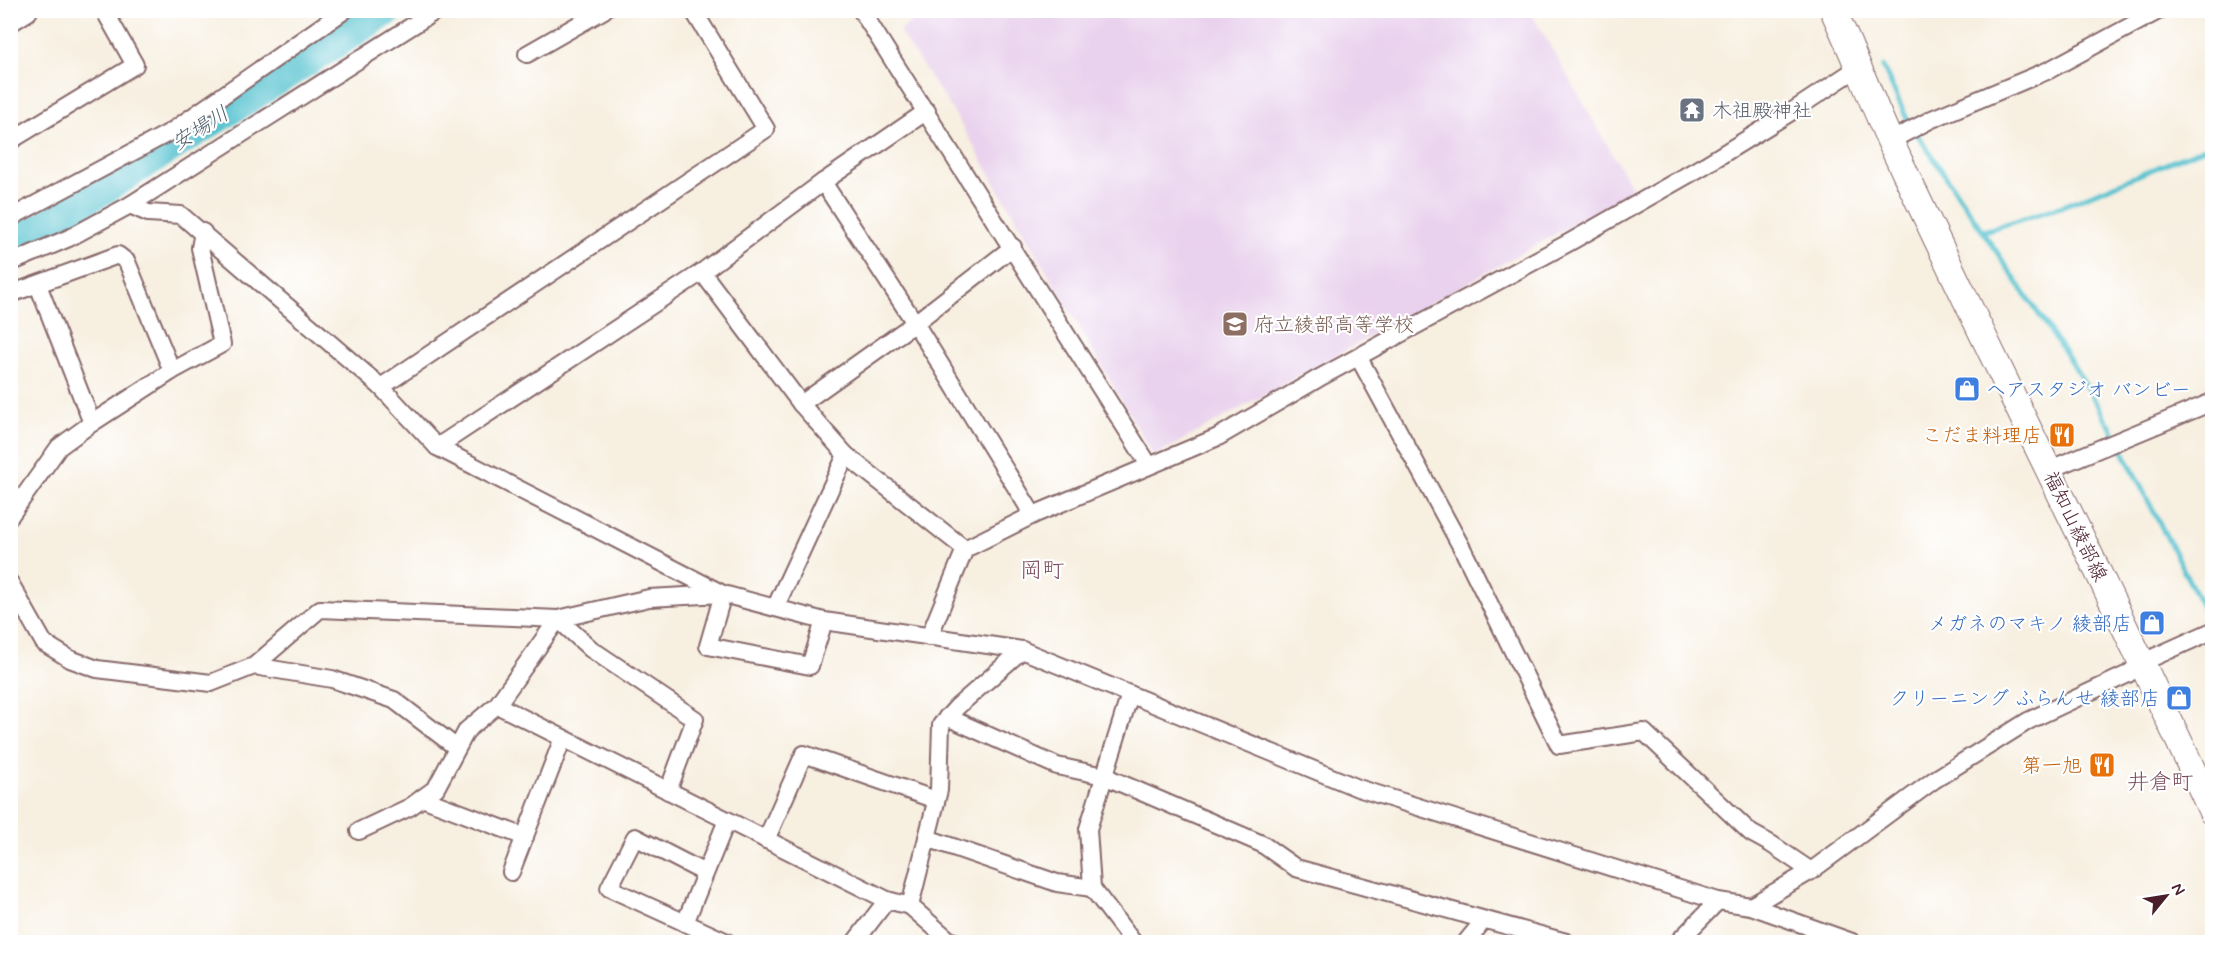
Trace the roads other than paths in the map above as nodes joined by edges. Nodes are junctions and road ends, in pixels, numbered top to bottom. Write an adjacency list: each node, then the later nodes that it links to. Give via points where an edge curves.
1 (26, 10): 10 (main road)
2 (104, 10): 14 (street, via 135,65)
3 (345, 10): 18 (street, via 172,131)
4 (437, 10): 17 (street)
5 (604, 10): 11 (street)
6 (693, 10): 28 (street, via 766,129)
7 (861, 10): 13 (street)
8 (1833, 10): 12 (main road, 福知山綾部線)
9 (2160, 10): 15 (street, via 2049,70)
10 (10, 20)
11 (526, 54)
12 (1859, 67): 15 (main road, 福知山綾部線); 26 (street, via 1705,165)
13 (927, 111): 16 (street); 20 (street)
14 (10, 141)
15 (1890, 141): 35 (main road, 福知山綾部線)
16 (823, 182): 22 (street); 25 (street)
17 (130, 205): 19 (street, via 148,213 181,215); 21 (street, via 69,238)
18 (10, 218)
19 (203, 232): 27 (street, via 200,248 222,344); 28 (street)
20 (1013, 247): 25 (street); 34 (street)
21 (10, 263)
22 (702, 272): 30 (street); 32 (street)
23 (38, 285): 24 (street); 27 (street, via 118,255 127,262); 31 (street)
24 (10, 294)
25 (915, 323): 30 (street); 37 (street)
26 (1359, 358): 34 (street, via 1218,436); 65 (street, via 1463,550 1559,745 1644,732 1751,833)
27 (172, 371): 31 (street)
28 (381, 387): 32 (street)
29 (2212, 402): 35 (street)
30 (801, 404): 33 (street)
31 (92, 423): 36 (street, via 59,447)
32 (437, 447): 41 (street)
33 (846, 455): 39 (street); 42 (street)
34 (1149, 465): 37 (street)
35 (2048, 470): 48 (main road, 福知山綾部線)
36 (15, 496): 38 (street)
37 (1033, 515): 39 (street)
38 (10, 516)
39 (964, 549): 46 (street)
40 (10, 583): 49 (street, via 44,643 97,669 211,683)
41 (723, 594): 42 (street); 43 (street, via 649,598); 44 (street, via 708,646 810,666)
42 (776, 608): 44 (street)
43 (558, 619): 49 (street, via 320,609); 51 (street); 56 (street, via 591,649 695,718)
44 (824, 621): 46 (street)
45 (2212, 631): 48 (street)
46 (929, 638): 47 (street)
47 (1022, 650): 50 (street); 52 (street)
48 (2143, 662): 59 (main road, 福知山綾部線); 65 (street, via 2128,674 2028,721 1953,768)
49 (254, 666): 54 (street, via 332,679 394,700)
50 (1130, 694): 55 (street); 70 (street, via 1358,788)
51 (497, 705): 53 (street); 54 (street, via 467,730)
52 (947, 717): 55 (street, via 1057,766); 58 (street, via 941,725)
53 (564, 738): 56 (street); 62 (street)
54 (457, 748): 57 (street, via 436,788)
55 (1104, 776): 68 (street, via 1088,830); 73 (street, via 1262,844 1296,868)
56 (668, 791): 60 (street)
57 (422, 798): 61 (street); 62 (street)
58 (936, 800): 63 (street); 64 (street, via 804,754)
59 (2212, 812)
60 (727, 820): 64 (street); 67 (street)
61 (359, 831)
62 (525, 837): 66 (street)
63 (927, 838): 68 (street, via 1057,883); 71 (street)
64 (766, 840): 69 (street)
65 (1811, 871): 72 (street)
66 (511, 872)
67 (705, 873): 74 (street); 74 (street, via 635,837 609,888)
68 (1092, 888): 78 (street)
69 (887, 900): 71 (street); 76 (street)
70 (1718, 901): 72 (street); 81 (street)
71 (910, 906): 77 (street)
72 (1751, 906): 82 (street)
73 (1484, 920): 79 (street); 80 (street)
74 (685, 923): 75 (street)
75 (727, 942)
76 (855, 942)
77 (955, 942)
78 (1133, 942)
79 (1466, 942)
80 (1566, 942)
81 (1678, 942)
82 (1852, 942)

